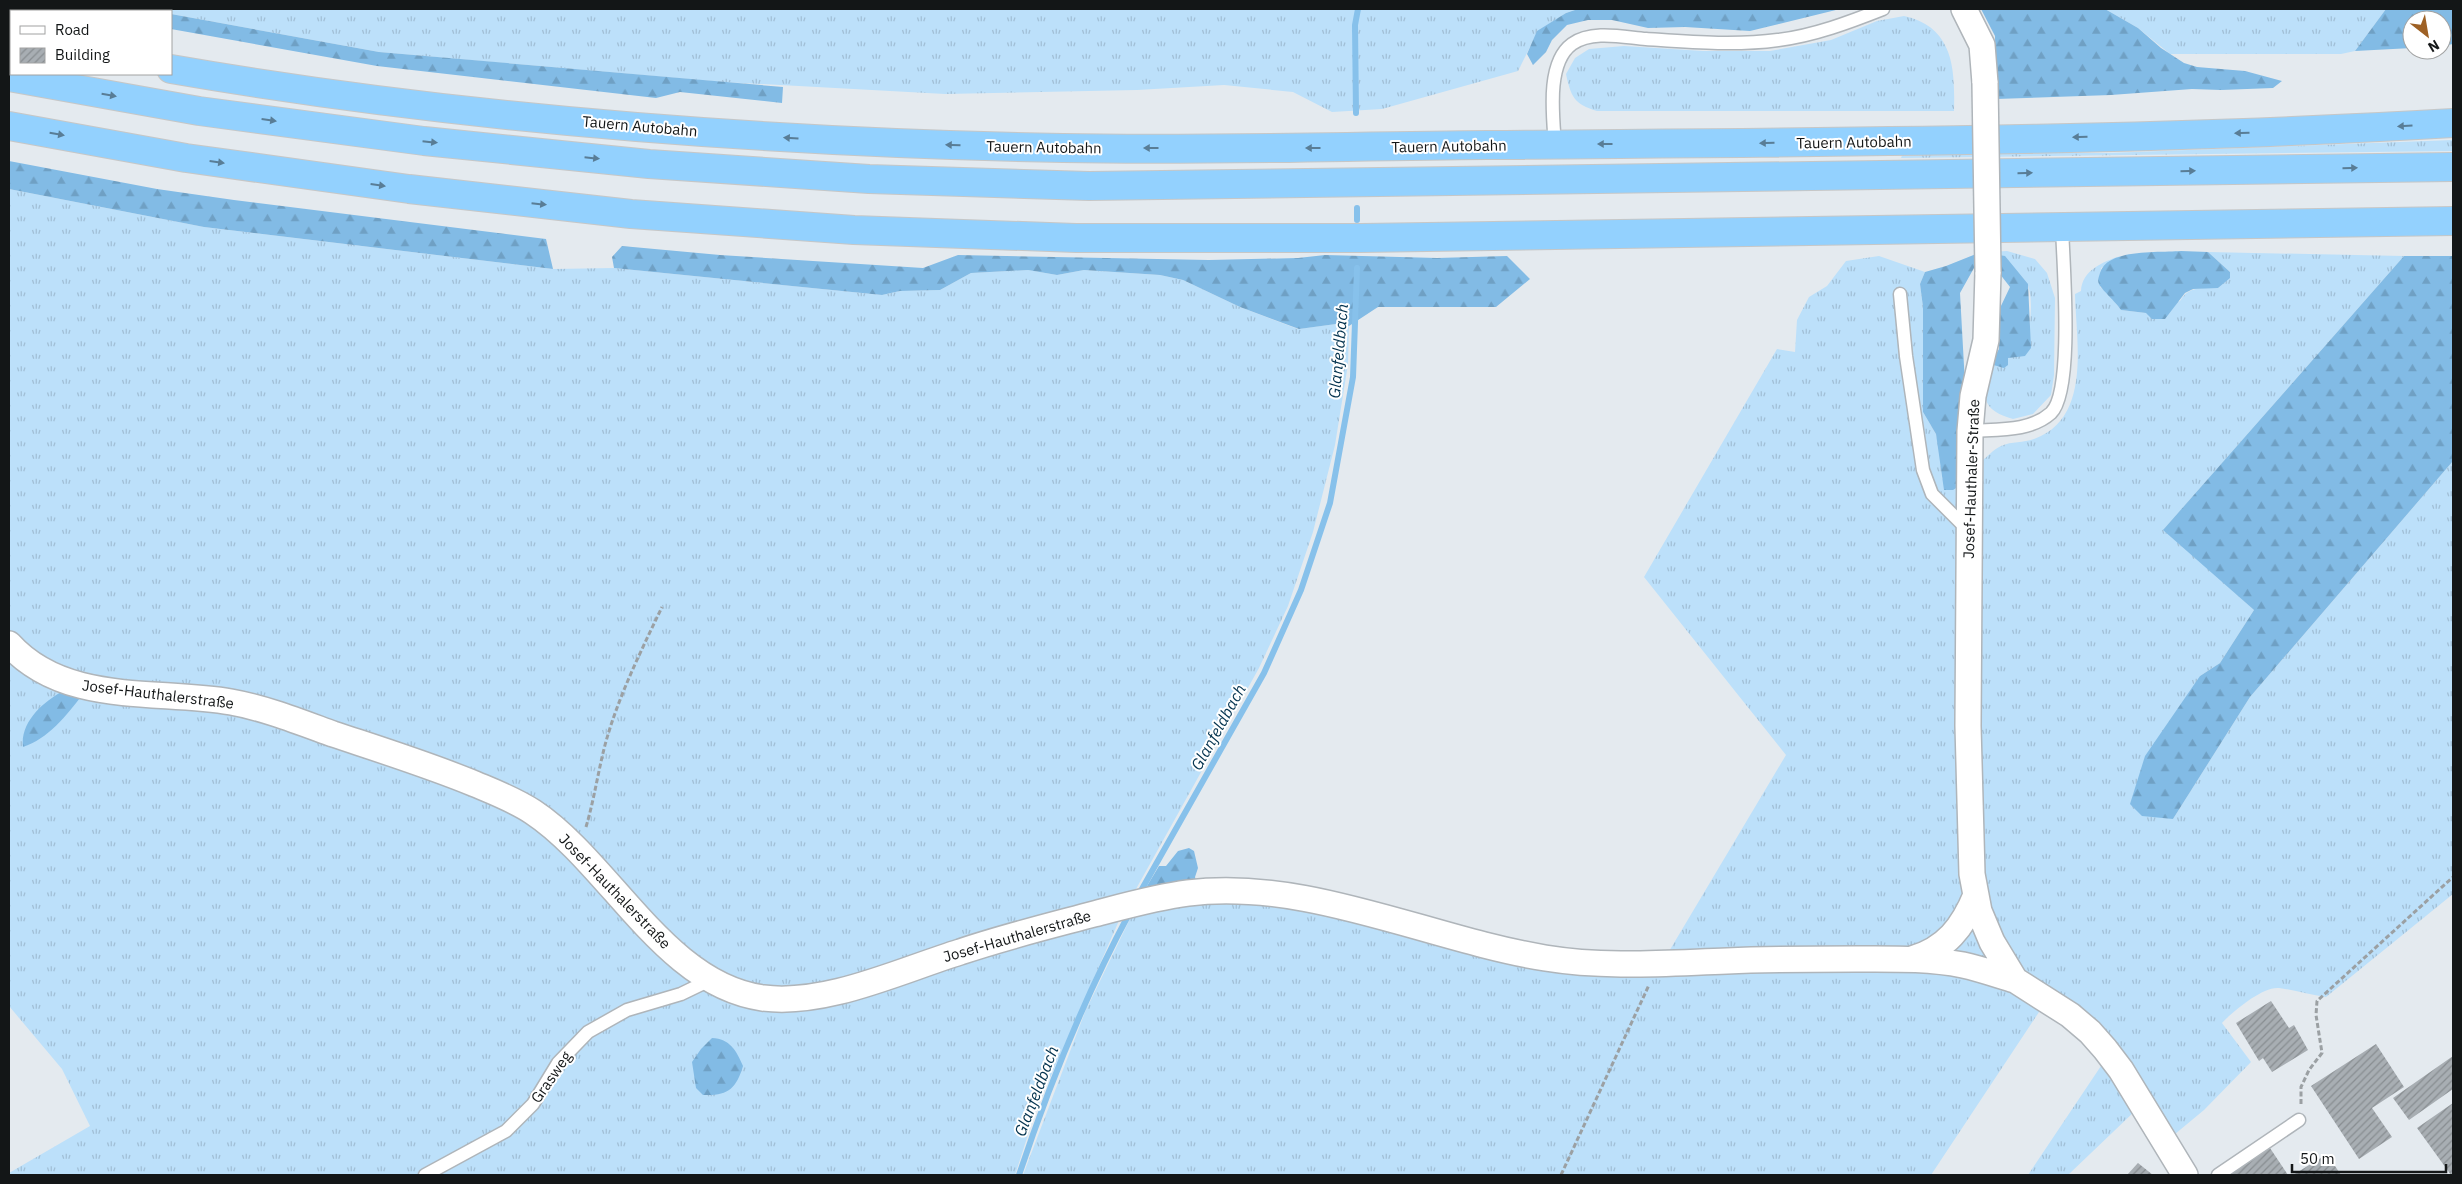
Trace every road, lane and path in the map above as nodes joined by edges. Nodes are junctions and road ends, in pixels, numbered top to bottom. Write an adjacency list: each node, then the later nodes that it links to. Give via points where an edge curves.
1 (1883, 9): 7 (lane, via 1778,40 1719,44 1588,37 1572,44 1560,56 1555,73)
2 (1964, 9): 12 (street, Josef-Hauthaler-Straße, bridge, via 1982,45 1988,272 1986,340 1973,396)
3 (172, 69): 7 (highway, Tauern Autobahn, one-way to 3, via 1068,149 855,142 640,128 427,106)
4 (9, 78): 8 (highway, one-way to 8, via 199,111 424,141 649,164 869,178 1099,186)
5 (2453, 123): 7 (highway, Tauern Autobahn, one-way to 7, via 2301,132)
6 (9, 126): 10 (highway, one-way to 10, via 186,158 409,189 631,214 854,230 1076,238 1361,238)
7 (1555, 145)
8 (2453, 167)
9 (2453, 221): 10 (highway)
10 (2062, 227): 12 (lane, via 2065,358 2060,398 2052,412 2036,422 2014,428)
11 (1900, 294): 13 (lane, via 1923,470 1932,494)
12 (1970, 431): 13 (street, Josef-Hauthaler-Straße)
13 (1969, 532): 18 (street, Josef-Hauthaler-Straße, via 1968,726 1972,874)
14 (662, 607): 16 (path, via 635,663 611,727)
15 (9, 644): 16 (street, Josef-Hauthalerstraße, via 42,672 85,687 243,704 445,772 534,812)
16 (579, 851): 21 (street, Josef-Hauthalerstraße, via 658,940)
17 (2453, 877): 23 (path, via 2317,1002 2322,1053 2300,1087)
18 (1976, 895): 19 (street, via 1956,931 1940,948); 22 (street, Josef-Hauthaler-Straße, via 1978,910 1992,942)
19 (1912, 959): 20 (street, Josef-Hauthalerstraße, via 1734,960); 22 (street, via 1961,965)
20 (1659, 964): 21 (street, Josef-Hauthalerstraße, via 1600,964 1541,957 1486,946 1340,907 1266,893 1210,891 1157,898 1116,908 990,942 862,984 807,998 787,1000 750,996); 25 (path)
21 (712, 979): 24 (lane, Grasweg, via 681,994 627,1010 588,1032 558,1063 533,1104 506,1131)
22 (2015, 980): 26 (street, Josef-Hauthaler-Straße, via 2070,1015 2100,1043 2121,1070)
23 (2299, 1120): 27 (lane)
24 (425, 1175)
25 (1561, 1175)
26 (2185, 1175)
27 (2218, 1175)

